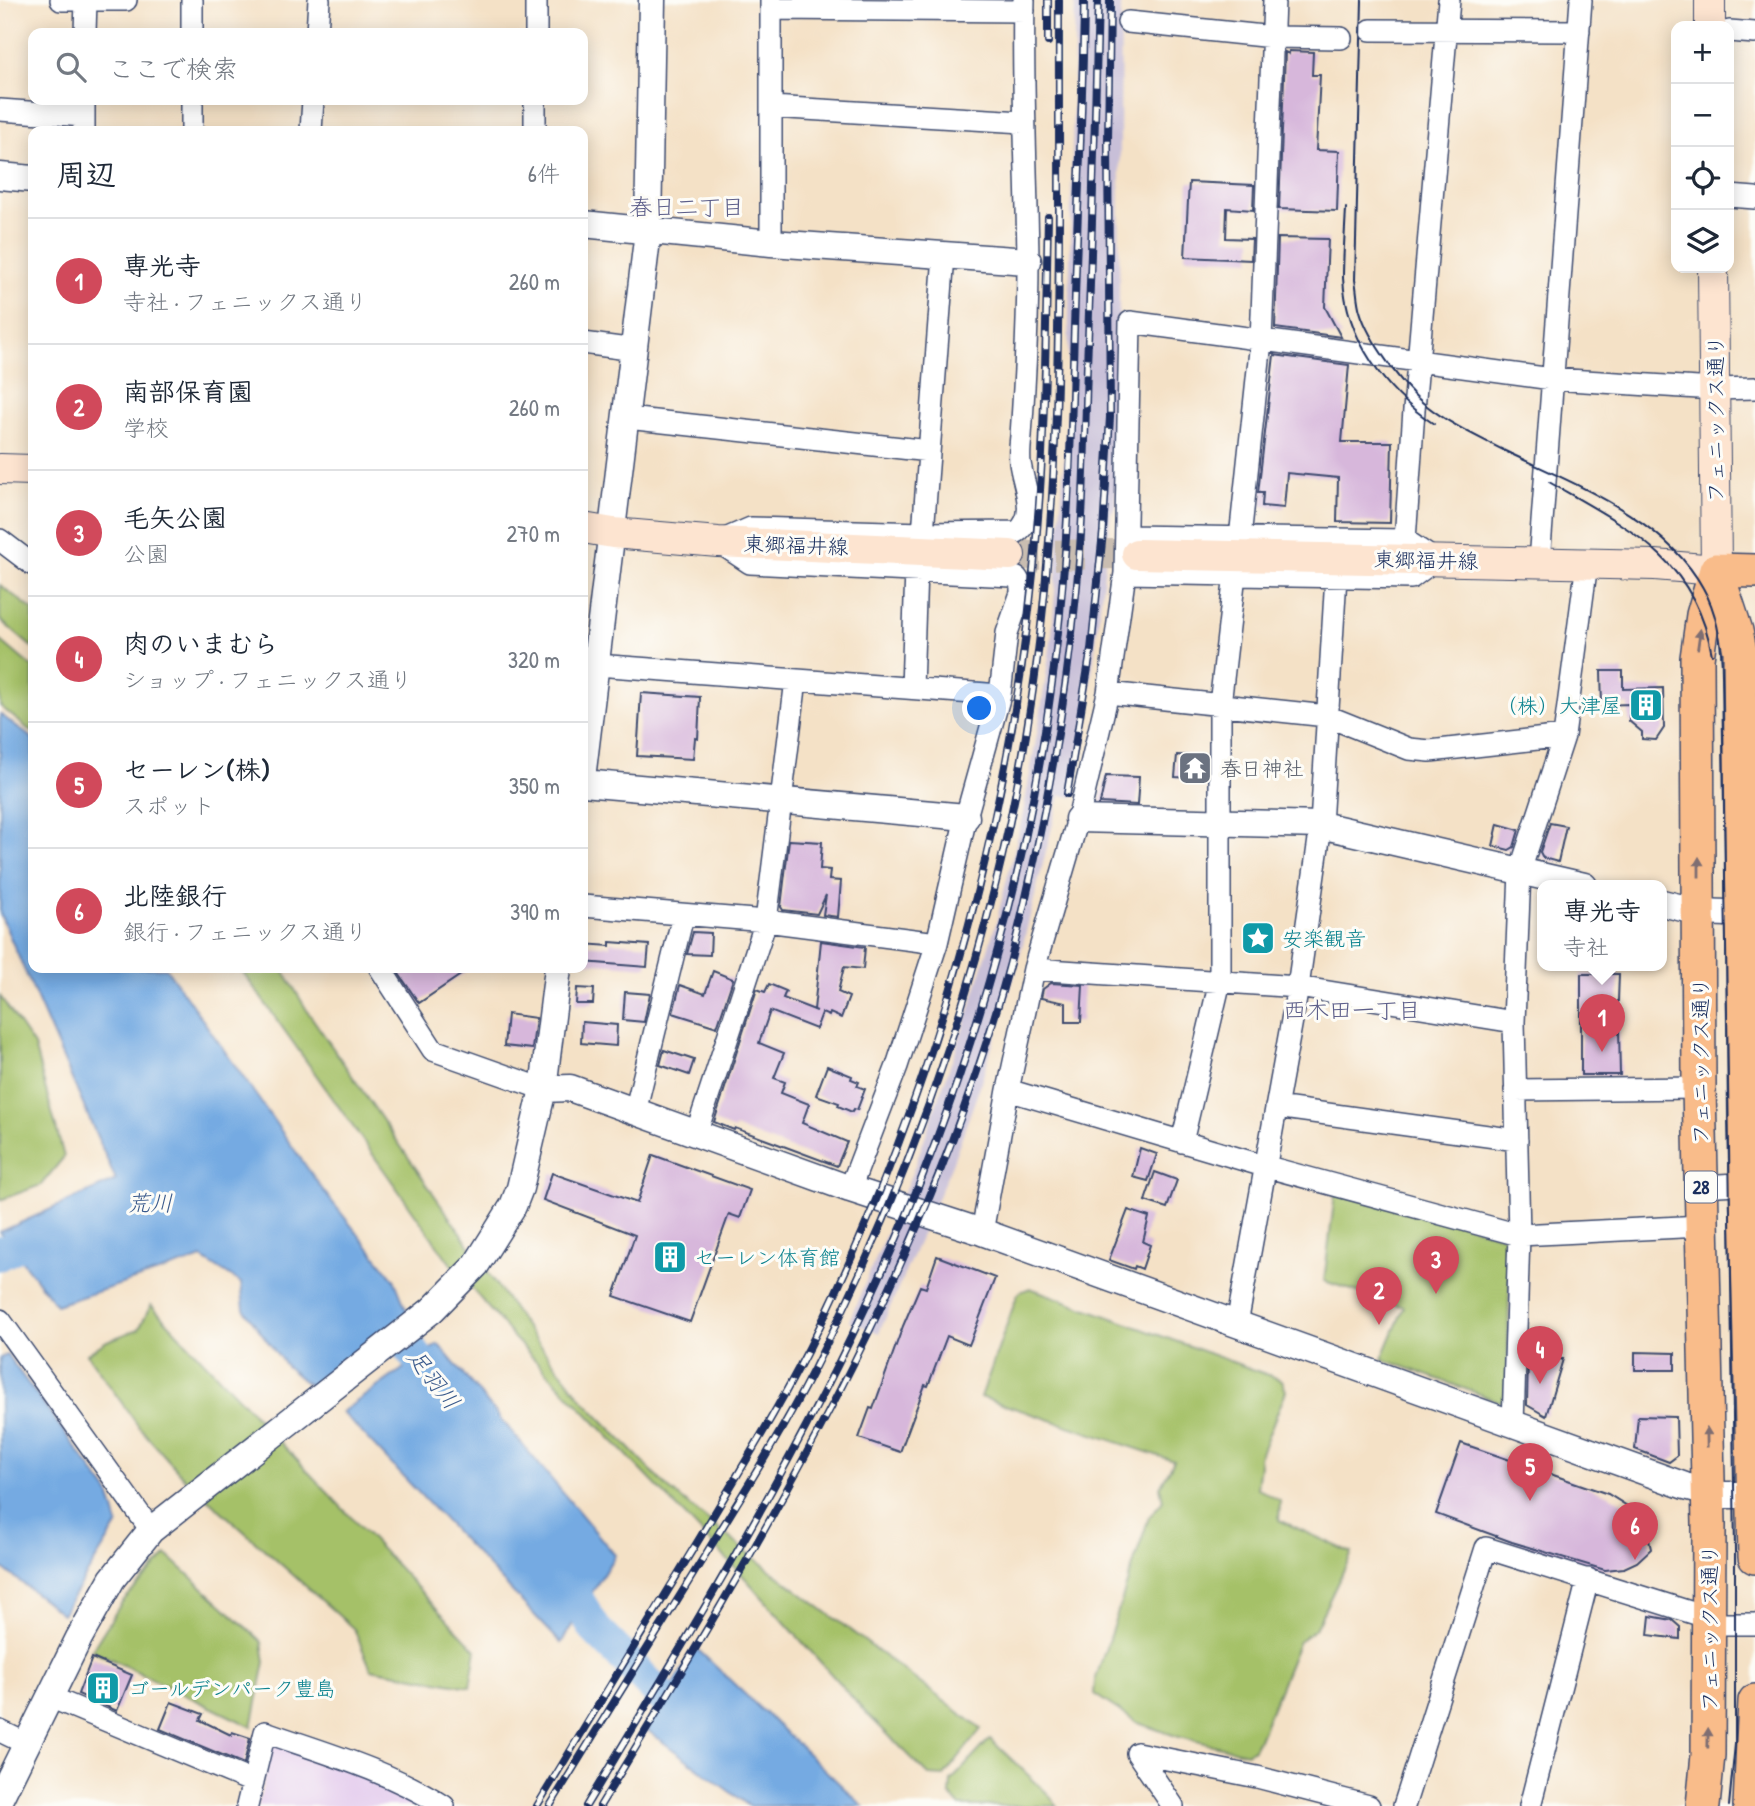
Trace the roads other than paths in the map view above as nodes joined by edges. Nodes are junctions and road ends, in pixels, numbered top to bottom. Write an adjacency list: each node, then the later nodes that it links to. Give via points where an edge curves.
1 (61, 0): 2 (street)
2 (86, 0): 3 (street); 16 (street)
3 (126, 0)
4 (192, 0): 17 (street)
5 (319, 0): 18 (street)
6 (536, 0): 19 (street)
7 (652, 0): 42 (street)
8 (1274, 0): 25 (street)
9 (1449, 0): 21 (street)
10 (1581, 0): 22 (street)
11 (1710, 0): 14 (main road)
12 (771, 4): 13 (street); 30 (street)
13 (1024, 6): 33 (street)
14 (1710, 21)
15 (1128, 22): 25 (street)
16 (85, 28)
17 (192, 28)
18 (317, 28)
19 (536, 28)
20 (1371, 30): 21 (street)
21 (1446, 31): 22 (street); 50 (street)
22 (1579, 31): 51 (street)
23 (1734, 31): 24 (street)
24 (1755, 33)
25 (1273, 37): 26 (street); 47 (street)
26 (1340, 38)
27 (192, 105): 34 (street)
28 (313, 105): 35 (street)
29 (535, 105): 36 (street)
30 (771, 107): 33 (street); 43 (street)
31 (0, 110): 32 (street)
32 (84, 116)
33 (1023, 122): 45 (street)
34 (192, 126)
35 (312, 126)
36 (535, 126)
37 (0, 176): 38 (street)
38 (28, 179)
39 (1734, 196): 40 (street)
40 (1755, 198)
41 (588, 225): 42 (street)
42 (648, 231): 43 (street); 49 (street)
43 (771, 243): 44 (street)
44 (944, 255): 45 (street); 55 (street)
45 (1028, 261): 60 (street, via 1020,459 1028,502 1025,526 1017,531)
46 (1713, 273): 52 (main road, フェニックス通り)
47 (1261, 341): 50 (street); 61 (street); 65 (street, via 1130,322)
48 (588, 344): 49 (street)
49 (635, 350): 54 (street)
50 (1419, 362): 51 (street); 62 (street)
51 (1552, 379): 52 (street); 69 (street)
52 (1715, 388): 53 (street); 72 (main road, フェニックス通り)
53 (1755, 388)
54 (627, 418): 55 (street); 59 (street)
55 (929, 451): 60 (street)
56 (0, 469): 57 (main road)
57 (28, 470)
58 (588, 528): 59 (main road, 東郷福井線)
59 (613, 533): 64 (main road, 東郷福井線); 76 (street)
60 (923, 533): 64 (street, via 751,528)
61 (1240, 538): 62 (street); 65 (street)
62 (1405, 540): 67 (street)
63 (0, 541): 68 (street)
64 (718, 542): 66 (main road, 東郷福井線); 71 (street, via 751,563)
65 (1129, 554): 67 (main road, 東郷福井線); 74 (street); 80 (street)
66 (1010, 555)
67 (1435, 560): 69 (main road, 東郷福井線); 75 (street, via 1411,578)
68 (28, 561)
69 (1539, 562): 70 (main road, 東郷福井線)
70 (1587, 564): 72 (main road, 東郷福井線); 84 (street)
71 (916, 570): 79 (street); 81 (street, via 1012,576 1020,581 1021,593 1007,633)
72 (1716, 570): 73 (main road); 95 (main road, フェニックス通り / 28, one-way to 72, via 1697,657); 96 (main road, フェニックス通り / 28, via 1740,651)
73 (1755, 571)
74 (1235, 574): 75 (street); 82 (street)
75 (1336, 576): 83 (street)
76 (589, 664): 77 (street); 78 (street)
77 (796, 680): 79 (street); 86 (street)
78 (588, 682)
79 (912, 688): 81 (street)
80 (1108, 693): 82 (street); 88 (street)
81 (1000, 695): 87 (street)
82 (1220, 705): 83 (street); 89 (street)
83 (1327, 716): 84 (street, via 1409,749 1430,751); 90 (street)
84 (1564, 736): 91 (street)
85 (588, 783): 86 (street)
86 (781, 800): 87 (street); 98 (street)
87 (966, 817): 99 (street)
88 (1078, 819): 89 (street); 100 (street)
89 (1220, 823): 90 (street); 103 (street)
90 (1321, 825): 91 (street); 104 (street)
91 (1520, 872): 92 (street); 105 (street)
92 (1557, 880)
93 (1667, 904): 95 (street)
94 (588, 906): 97 (street)
95 (1699, 912): 96 (street); 106 (main road, フェニックス通り / 28)
96 (1749, 913): 116 (main road, フェニックス通り / 28)
97 (683, 916): 98 (street); 111 (street)
98 (766, 921): 99 (street); 112 (street)
99 (937, 943): 118 (street)
100 (1034, 969): 103 (street); 108 (street)
101 (383, 973): 107 (street, via 433,1050)
102 (557, 973): 107 (street)
103 (1220, 981): 104 (street); 114 (street)
104 (1298, 987): 105 (street); 110 (street)
105 (1514, 1021): 109 (street)
106 (1699, 1088): 109 (street); 117 (main road, フェニックス通り / 28)
107 (543, 1089): 111 (street, via 570,1088); 127 (street, via 520,1188 477,1265 432,1310)
108 (1008, 1090): 114 (street); 120 (street)
109 (1515, 1090): 113 (street)
110 (1276, 1107): 113 (street); 115 (street)
111 (635, 1112): 112 (street)
112 (695, 1134): 118 (street)
113 (1517, 1140): 121 (street)
114 (1182, 1142): 115 (street)
115 (1264, 1166): 121 (street); 122 (street)
116 (1751, 1183): 117 (street); 126 (main road, フェニックス通り / 28)
117 (1701, 1186): 119 (main road, フェニックス通り / 28)
118 (850, 1189): 120 (street)
119 (1702, 1226): 121 (street); 125 (main road, フェニックス通り / 28, one-way to 119)
120 (982, 1232): 122 (street)
121 (1519, 1235): 124 (street)
122 (1237, 1324): 124 (street)
123 (5, 1327): 127 (street)
124 (1513, 1424): 125 (street)
125 (1709, 1492): 126 (street); 130 (main road, フェニックス通り / 28)
126 (1754, 1495): 128 (main road, フェニックス通り / 28)
127 (151, 1530): 132 (street, via 112,1579)
128 (1755, 1557)
129 (1588, 1579): 130 (street); 142 (street, via 1486,1548); 143 (street)
130 (1709, 1621): 131 (street); 144 (main road, フェニックス通り / 28, one-way to 130)
131 (1755, 1624)
132 (50, 1697): 135 (street); 136 (street)
133 (1755, 1702): 145 (main road)
134 (0, 1731): 135 (street)
135 (27, 1744): 137 (street)
136 (253, 1782): 138 (street); 139 (street, via 265,1732 415,1787)
137 (0, 1798)
138 (247, 1806)
139 (444, 1806)
140 (1173, 1806): 141 (street, via 1137,1753 1257,1776)
141 (1369, 1806)
142 (1404, 1806)
143 (1530, 1806)
144 (1703, 1806)
145 (1750, 1806)

